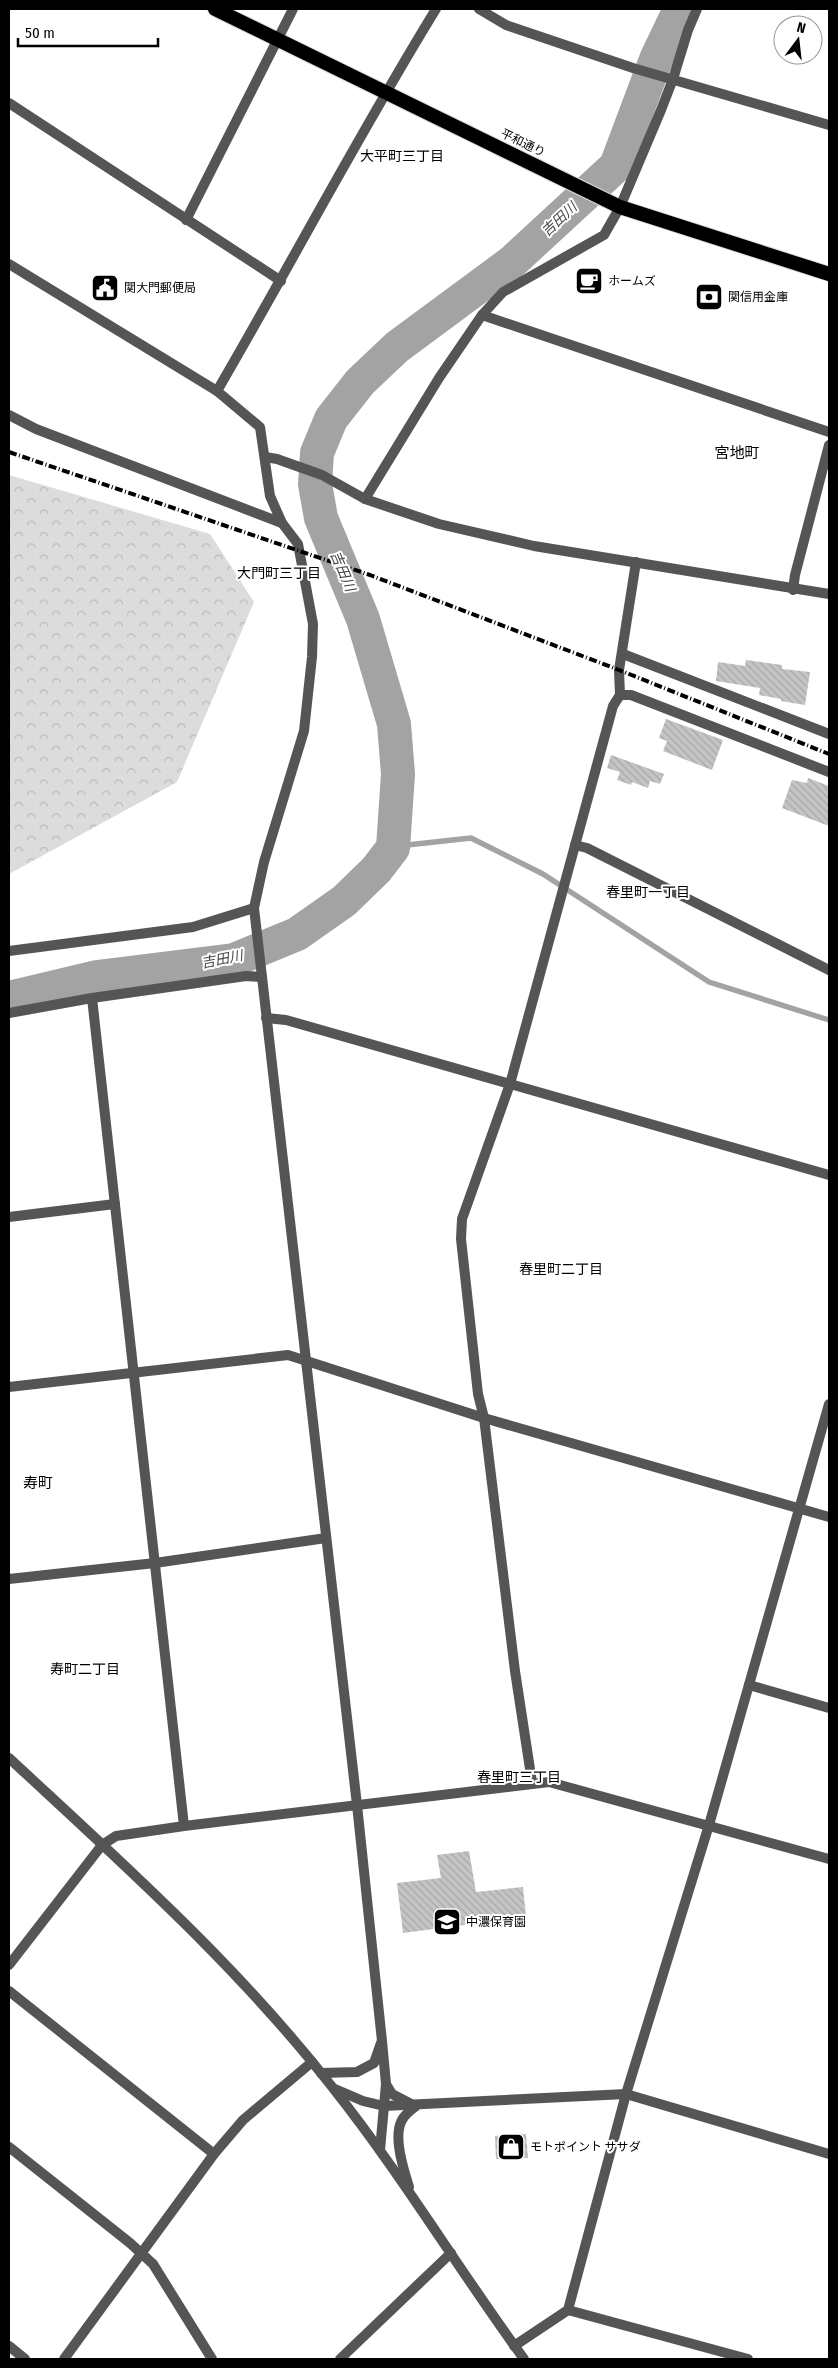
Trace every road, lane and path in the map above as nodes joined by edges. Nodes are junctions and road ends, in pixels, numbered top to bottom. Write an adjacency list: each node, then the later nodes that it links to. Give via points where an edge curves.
1 (215, 9): 6 (highway, 平和通り)
2 (293, 9): 6 (street)
3 (436, 9): 8 (street)
4 (479, 9): 7 (street, via 506,25)
5 (697, 9): 7 (street)
6 (278, 40): 8 (highway, 平和通り); 12 (street)
7 (670, 78): 10 (street); 11 (street)
8 (385, 92): 11 (highway, 平和通り); 15 (street)
9 (9, 103): 12 (street)
10 (829, 125)
11 (620, 206): 14 (highway, 平和通り); 16 (street, via 604,235 503,292)
12 (186, 220): 15 (street)
13 (9, 264): 17 (street)
14 (829, 274)
15 (281, 280): 17 (street)
16 (482, 315): 19 (street); 22 (street)
17 (217, 391): 21 (street, via 260,427)
18 (9, 414): 23 (street, via 36,429)
19 (829, 432)
20 (829, 445): 25 (street)
21 (265, 457): 22 (street, via 322,475); 23 (street, via 270,496)
22 (365, 499): 24 (street, via 439,524 534,546)
23 (282, 523): 32 (street, via 298,544 313,624 312,657 304,731 264,862)
24 (636, 562): 25 (street); 27 (street)
25 (793, 590): 26 (street)
26 (829, 594)
27 (622, 654): 28 (street); 29 (street)
28 (620, 695): 30 (street, via 631,694); 31 (street, via 613,706)
29 (829, 734)
30 (829, 772)
31 (575, 845): 34 (street, via 587,848); 39 (street)
32 (255, 914): 33 (street, via 193,927); 35 (street)
33 (9, 951)
34 (829, 970)
35 (262, 977): 36 (street, via 246,976); 38 (street)
36 (92, 998): 37 (street); 41 (street)
37 (9, 1013)
38 (266, 1018): 39 (street, via 286,1020); 43 (street)
39 (510, 1084): 40 (street); 47 (street, via 462,1219 477,1384)
40 (829, 1175)
41 (115, 1204): 42 (street); 44 (street)
42 (9, 1217)
43 (305, 1361): 44 (street, via 288,1355); 47 (street); 50 (street)
44 (134, 1373): 45 (street); 51 (street)
45 (9, 1387)
46 (829, 1404): 48 (street)
47 (484, 1418): 48 (street); 56 (street)
48 (800, 1508): 49 (street); 53 (street)
49 (829, 1517)
50 (326, 1538): 51 (street); 57 (street)
51 (155, 1563): 52 (street); 59 (street)
52 (9, 1579)
53 (749, 1685): 54 (street); 58 (street)
54 (829, 1708)
55 (9, 1758): 60 (street)
56 (532, 1782): 57 (street); 58 (street, via 549,1782)
57 (357, 1805): 59 (street); 64 (street)
58 (709, 1825): 61 (street); 69 (street)
59 (184, 1826): 60 (street, via 116,1836)
60 (102, 1845): 62 (street); 65 (street, via 211,1948)
61 (829, 1860)
62 (9, 1965)
63 (9, 1990): 74 (street)
64 (382, 2040): 66 (street, via 374,2063 357,2072); 67 (street)
65 (312, 2062): 66 (street); 74 (street, via 243,2120)
66 (321, 2073): 68 (street)
67 (386, 2084): 70 (street); 71 (street, via 392,2094)
68 (334, 2089): 70 (street); 73 (street)
69 (626, 2094): 71 (street); 75 (street); 79 (street)
70 (384, 2106): 71 (street); 73 (street)
71 (416, 2106): 76 (street, via 402,2118 398,2137)
72 (9, 2147): 77 (street)
73 (380, 2150): 76 (street)
74 (214, 2154): 77 (street)
75 (829, 2154)
76 (412, 2196): 78 (street)
77 (141, 2252): 83 (street); 84 (street, via 153,2264)
78 (451, 2253): 81 (street); 85 (street)
79 (568, 2310): 81 (street); 87 (street)
80 (9, 2346): 82 (street)
81 (514, 2346): 86 (street)
82 (25, 2359)
83 (64, 2359)
84 (212, 2359)
85 (340, 2359)
86 (524, 2359)
87 (748, 2359)

